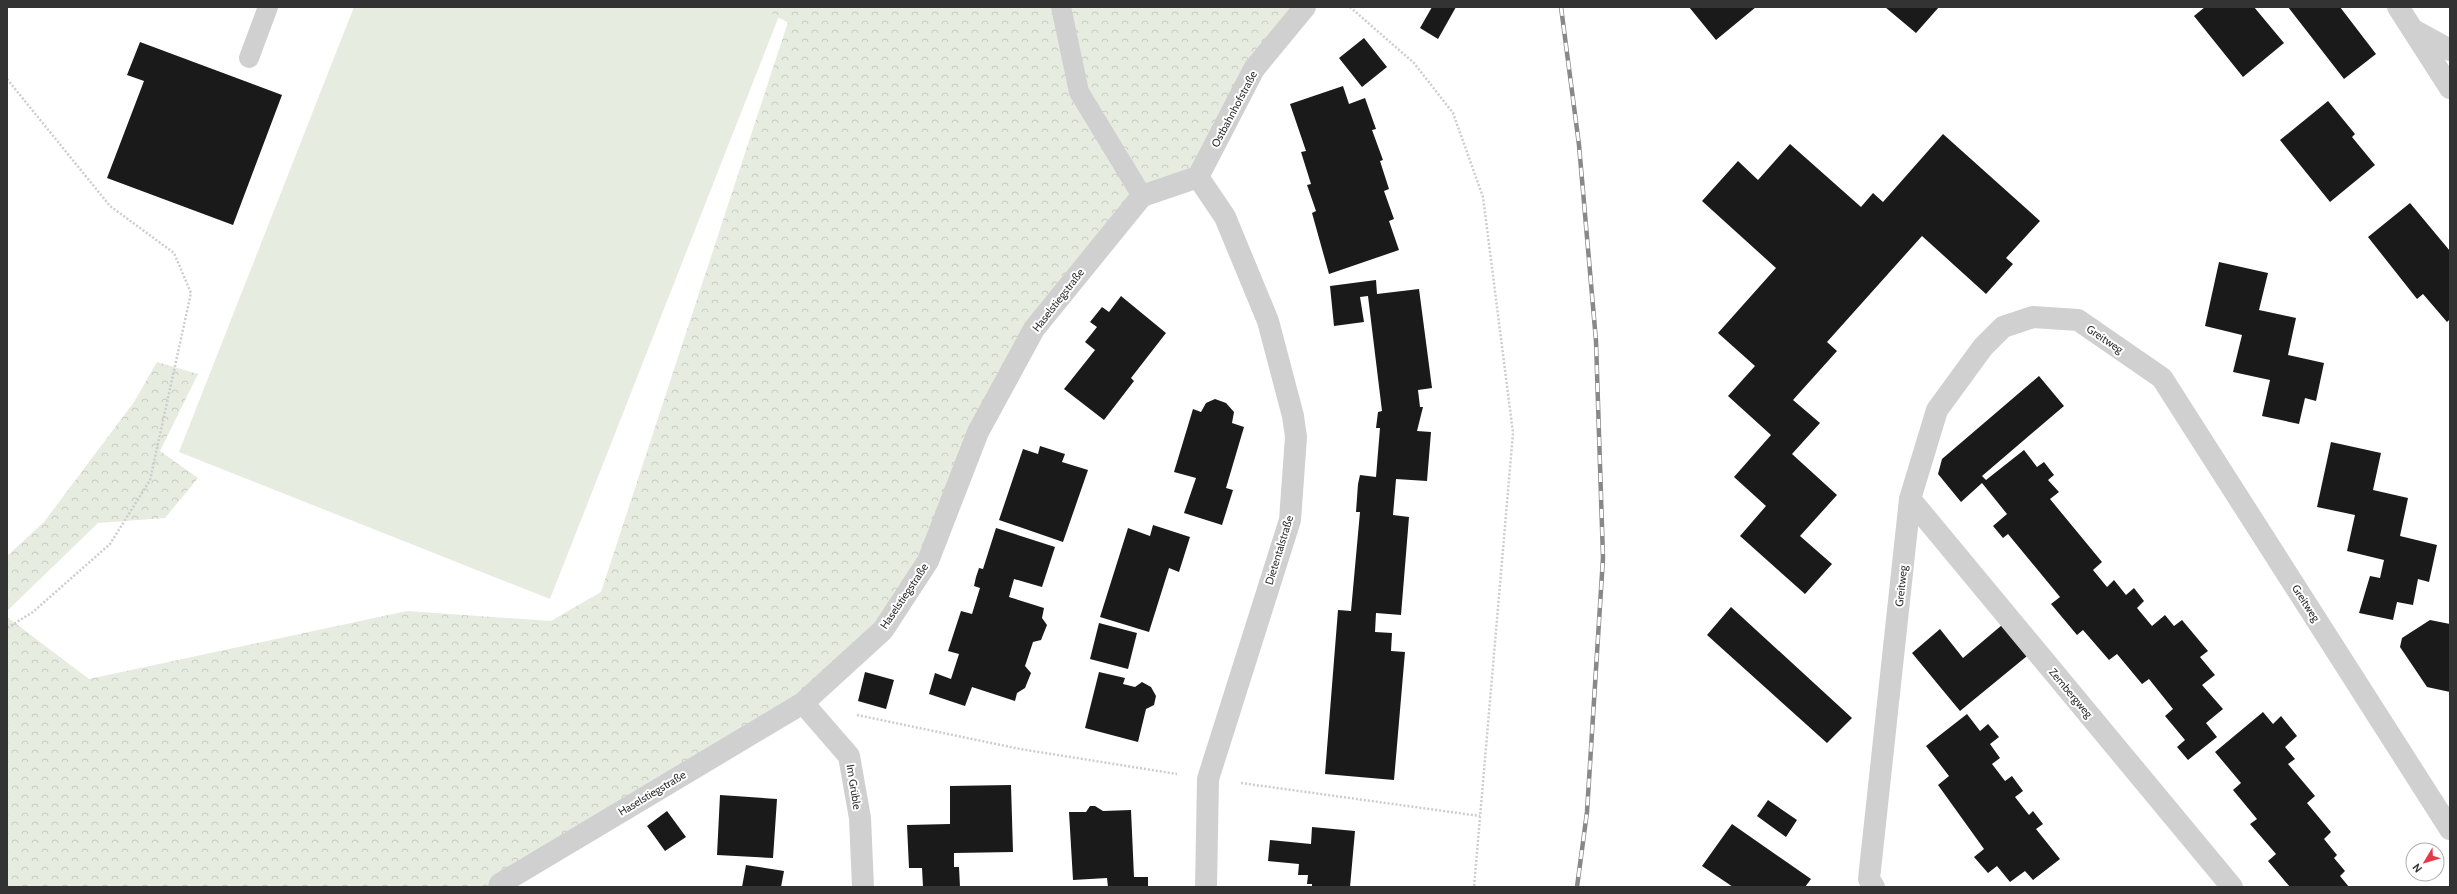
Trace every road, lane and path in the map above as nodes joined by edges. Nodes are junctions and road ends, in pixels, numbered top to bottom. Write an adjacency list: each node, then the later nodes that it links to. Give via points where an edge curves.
1 (268, 7): 8 (lane)
2 (1061, 7): 12 (lane, via 1079,92)
3 (1305, 7): 11 (street, Ostbahnhofstraße, via 1254,69)
4 (1350, 7): 17 (path, via 1414,63 1453,113 1483,198 1513,433)
5 (2398, 7): 6 (street)
6 (2412, 29): 7 (street); 10 (street)
7 (2450, 50)
8 (249, 58)
9 (7, 79): 14 (path, via 110,206 174,253 191,294 150,480 110,544 33,612)
10 (2450, 88)
11 (1198, 177): 12 (street); 16 (street, Dietentalstraße, via 1225,216 1268,321 1293,416 1296,437 1290,520)
12 (1142, 196): 15 (street, Haselstiegstraße, via 1034,329 978,432 928,561 882,630)
13 (1910, 499): 18 (street, Greitweg, via 1937,410 1983,347 2003,327 2033,317 2078,320 2162,378); 23 (street, Greitweg, via 1869,880); 24 (street, Zembergweg)
14 (7, 628)
15 (803, 703): 16 (path, via 1020,748); 19 (street, Haselstiegstraße, via 500,884); 20 (street, Im Grüble, via 849,756 860,818)
16 (1208, 778): 17 (path); 21 (street, Dietentalstraße)
17 (1480, 816): 22 (path)
18 (2450, 829)
19 (500, 887)
20 (863, 887)
21 (1206, 887)
22 (1474, 887)
23 (1874, 887)
24 (2232, 887)

